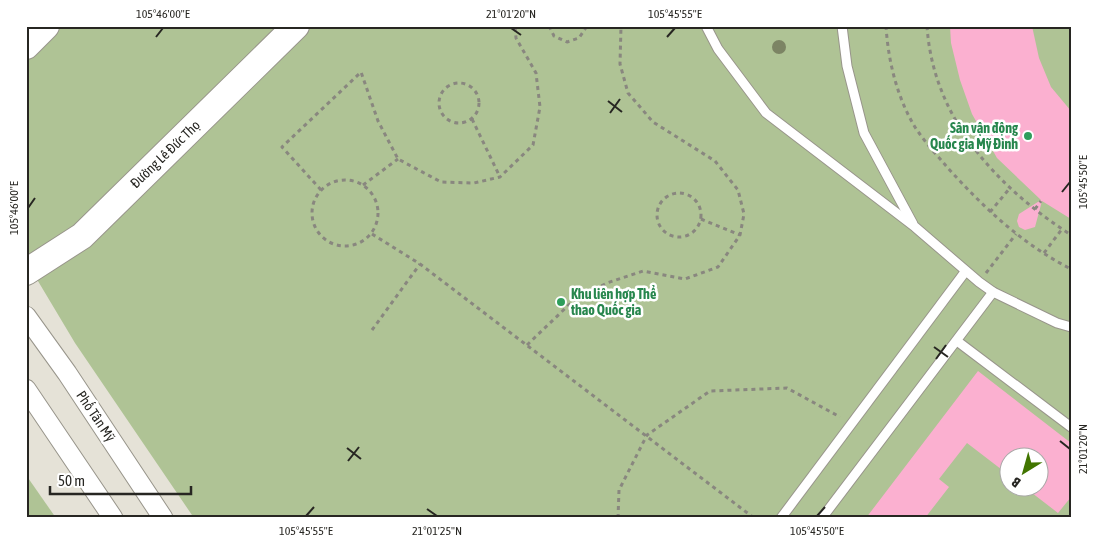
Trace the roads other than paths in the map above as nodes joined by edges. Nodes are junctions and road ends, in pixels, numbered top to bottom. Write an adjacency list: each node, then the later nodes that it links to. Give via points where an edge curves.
1 (46, 26): 5 (main road)
2 (296, 26): 7 (main road, Đường Lê Đức Thọ, via 82,236)
3 (706, 26): 6 (lane, via 718,49 766,113)
4 (842, 26): 6 (lane, via 847,66 864,133)
5 (26, 46)
6 (915, 227): 8 (lane)
7 (26, 272)
8 (965, 272): 9 (lane); 17 (lane)
9 (993, 292): 11 (lane, via 1057,324); 12 (lane)
10 (26, 316): 16 (street, Phố Tân Mỹ)
11 (1071, 327)
12 (957, 341): 14 (lane); 18 (lane)
13 (26, 389): 15 (street)
14 (1071, 427)
15 (113, 518)
16 (163, 518)
17 (781, 518)
18 (822, 518)

